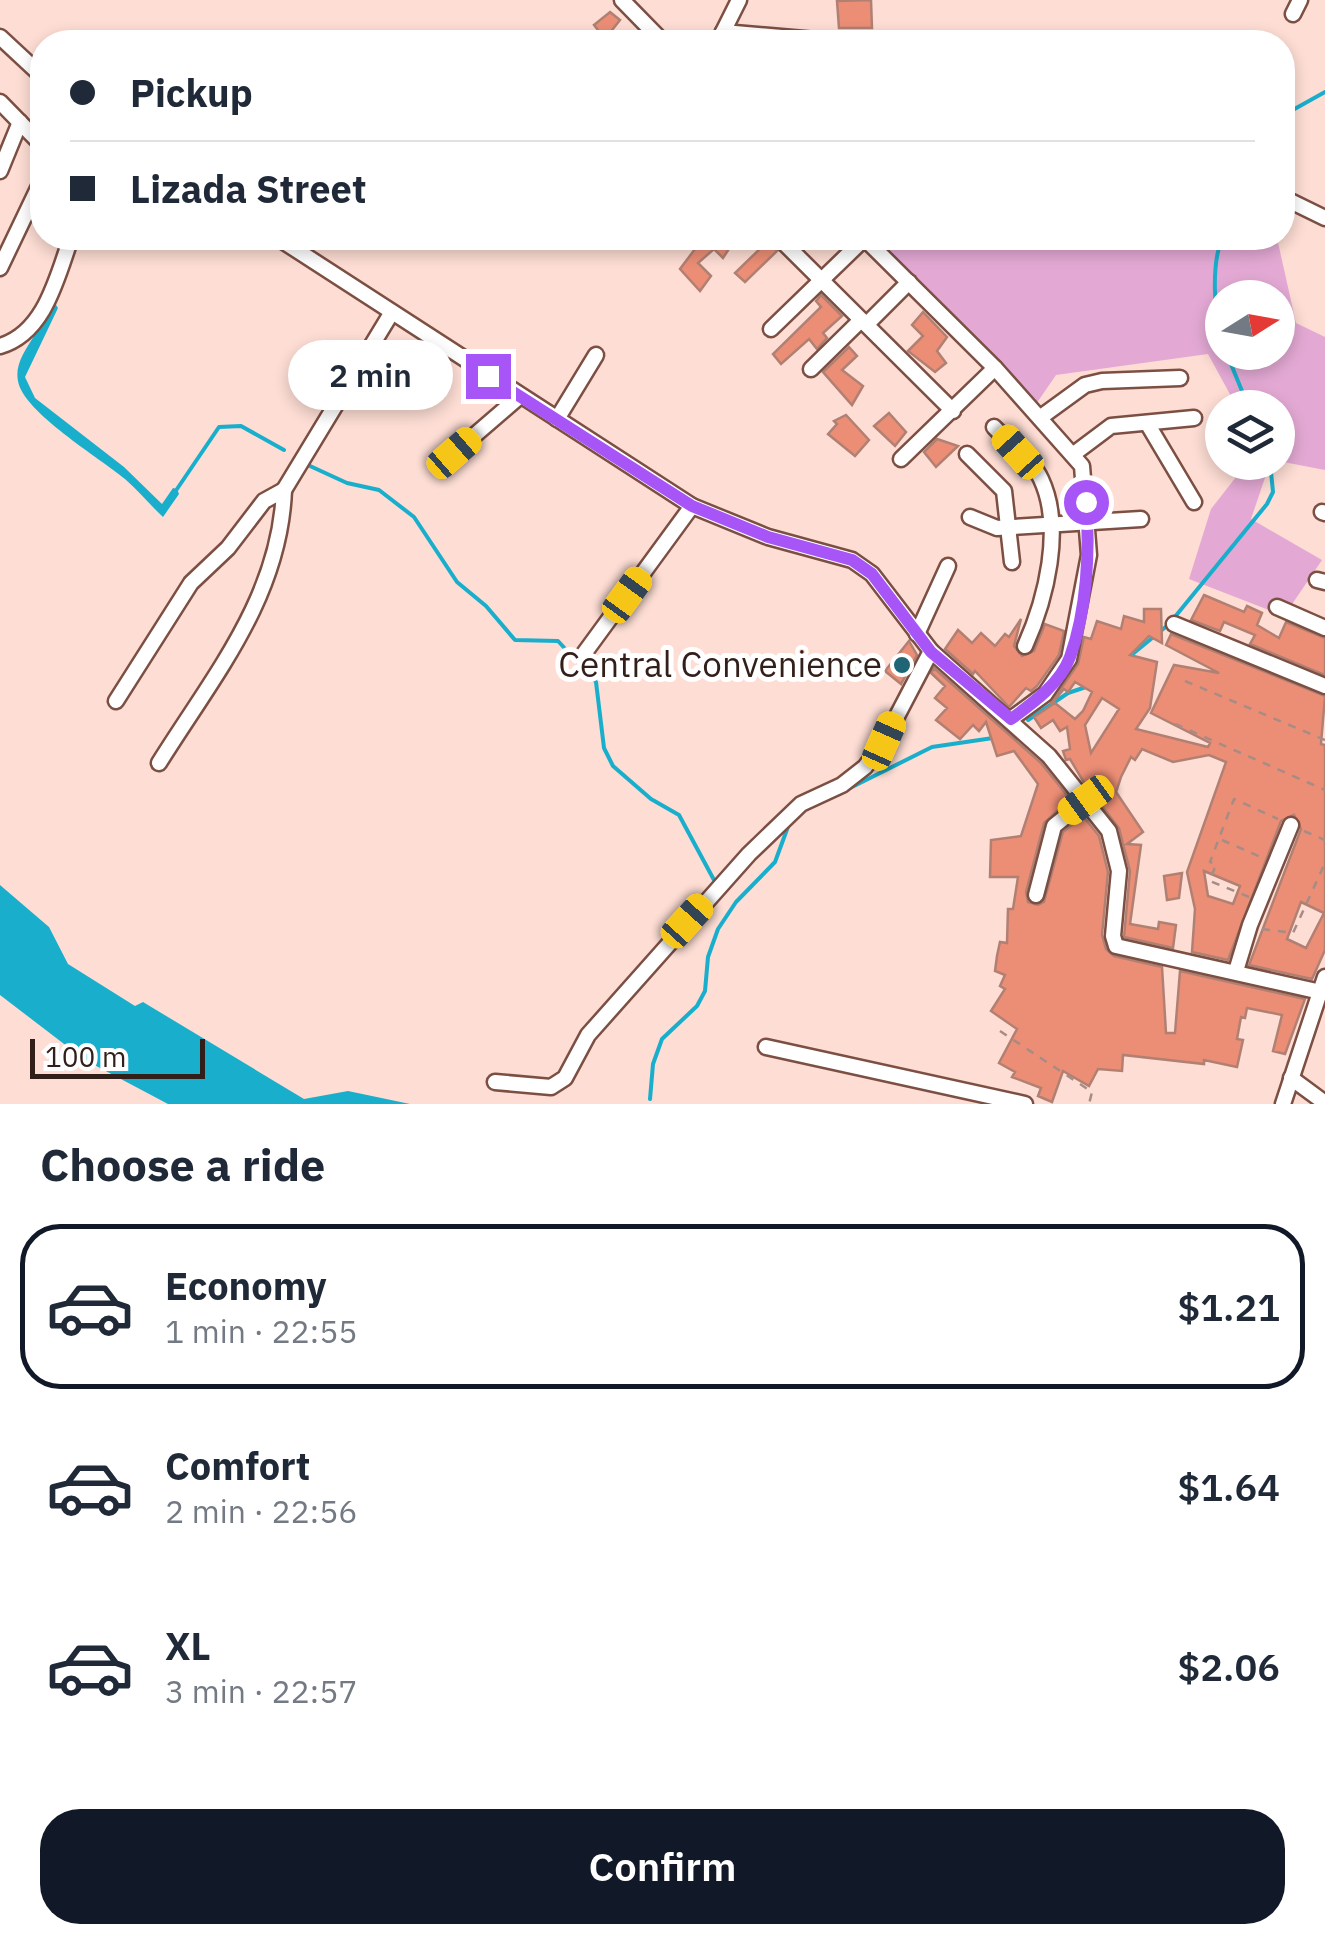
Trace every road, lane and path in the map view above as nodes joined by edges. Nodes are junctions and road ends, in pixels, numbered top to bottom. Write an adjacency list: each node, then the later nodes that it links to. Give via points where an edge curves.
1 (622, 0): 3 (street)
2 (739, 0): 4 (street)
3 (651, 30)
4 (725, 30)
5 (0, 37): 6 (street)
6 (30, 65)
7 (0, 102): 8 (street)
8 (20, 122): 9 (street); 10 (street)
9 (30, 132)
10 (0, 171)
11 (1295, 204): 13 (street)
12 (30, 205): 19 (street)
13 (1325, 218)
14 (66, 250): 25 (street, via 38,317 19,338)
15 (296, 250): 22 (street)
16 (792, 250): 20 (street)
17 (852, 250): 20 (street)
18 (877, 250): 21 (street)
19 (0, 268)
20 (822, 279): 23 (street); 24 (street)
21 (910, 282): 23 (street); 27 (street)
22 (392, 312): 30 (street); 41 (street)
23 (864, 322): 28 (street); 31 (street)
24 (770, 329)
25 (0, 346)
26 (596, 355): 34 (street)
27 (995, 368): 31 (street); 32 (street)
28 (810, 369)
29 (1180, 378): 32 (street, via 1102,380)
30 (519, 396): 34 (street); 37 (street)
31 (953, 411): 40 (street)
32 (1041, 417): 38 (street)
33 (1194, 418): 35 (street)
34 (556, 419): 43 (street)
35 (1147, 423): 38 (street, via 1111,426); 42 (street)
36 (994, 427): 47 (street, via 1041,478)
37 (454, 453)
38 (1075, 453): 46 (street, via 1085,478)
39 (967, 454): 48 (street, via 1004,490)
40 (901, 460)
41 (284, 490): 60 (street, via 264,501 191,583); 64 (street, via 283,520 261,602)
42 (1194, 502)
43 (692, 506): 54 (street, via 768,537 852,560 872,574); 57 (street)
44 (970, 517): 48 (street)
45 (1141, 519): 46 (street)
46 (1088, 525): 47 (street); 61 (street, via 1070,659 1045,694)
47 (1050, 526): 48 (street); 55 (street, via 1049,564)
48 (1010, 528): 49 (street)
49 (1012, 562)
50 (948, 566): 54 (street)
51 (1277, 607): 53 (street)
52 (1174, 624): 59 (street)
53 (1325, 628)
54 (917, 634): 56 (street)
55 (1025, 646)
56 (931, 652): 61 (street); 80 (street, via 864,767 800,804 748,854 622,994 576,1053 566,1078 551,1087)
57 (583, 655)
58 (1185, 681): 63 (path)
59 (1325, 686)
60 (116, 700)
61 (1011, 719): 67 (street)
62 (1175, 724): 65 (path)
63 (1325, 740)
64 (159, 763)
65 (1325, 790)
66 (1234, 799): 69 (path)
67 (1086, 800): 72 (street, via 1054,826); 75 (street, via 1118,856 1116,946)
68 (1291, 825): 70 (street)
69 (1219, 838): 70 (path); 73 (path, via 1210,880)
70 (1275, 863): 73 (street)
71 (1325, 863): 74 (path, via 1293,933)
72 (1036, 895)
73 (1259, 902): 74 (street)
74 (1250, 925): 75 (street)
75 (1236, 971): 76 (street)
76 (1323, 987): 79 (street)
77 (1000, 1031): 83 (path, via 1092,1092)
78 (766, 1047): 82 (street)
79 (1291, 1078): 81 (street); 84 (street)
80 (495, 1082)
81 (1325, 1103)
82 (1025, 1104)
83 (1089, 1104)
84 (1283, 1104)

